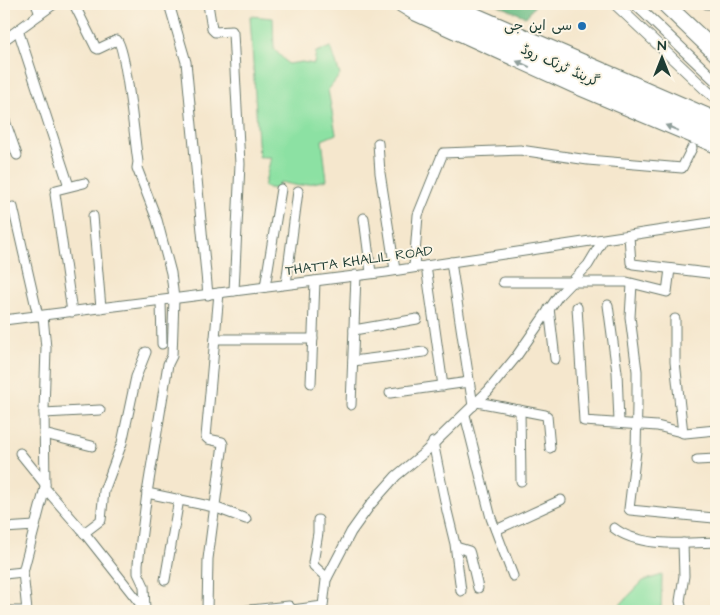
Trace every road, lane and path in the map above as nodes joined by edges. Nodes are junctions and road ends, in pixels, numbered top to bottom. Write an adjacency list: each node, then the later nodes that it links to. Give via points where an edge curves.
1 (36, 4): 14 (street)
2 (54, 4): 14 (street)
3 (74, 4): 56 (street, via 96,48 117,40 121,44 137,168 157,220 171,273)
4 (169, 4): 55 (street, via 186,62)
5 (208, 4): 53 (street, via 212,29 215,32 232,31 233,34 240,164)
6 (396, 4): 27 (main road, گرینڈ ٹرنک روڈ, one-way to 6, via 556,80)
7 (410, 4): 24 (highway)
8 (435, 4): 23 (highway)
9 (455, 4): 21 (main road, گرینڈ ٹرنک روڈ)
10 (615, 4): 20 (main road)
11 (635, 4): 19 (main road)
12 (660, 4): 18 (street)
13 (670, 4): 17 (street)
14 (40, 14): 15 (street)
15 (18, 30): 16 (street); 30 (street)
16 (4, 40)
17 (715, 43)
18 (716, 58)
19 (716, 81)
20 (716, 98)
21 (716, 117)
22 (4, 118): 28 (street)
23 (716, 128)
24 (716, 138)
25 (378, 144): 43 (street)
26 (692, 148): 41 (street, via 682,168 520,150 443,153 418,215)
27 (716, 148)
28 (18, 155)
29 (84, 184): 30 (street)
30 (69, 186): 62 (street, via 56,190 55,194)
31 (282, 189): 52 (street)
32 (298, 191): 50 (street)
33 (13, 207): 63 (street)
34 (93, 216): 60 (street)
35 (364, 218): 44 (street)
36 (716, 222): 37 (street, THATTA KHALIL ROAD)
37 (628, 236): 38 (street, THATTA KHALIL ROAD); 42 (street, via 631,263)
38 (603, 240): 39 (street, THATTA KHALIL ROAD); 49 (street, via 588,265)
39 (451, 262): 40 (street, THATTA KHALIL ROAD); 75 (street)
40 (426, 266): 41 (street, THATTA KHALIL ROAD); 77 (street)
41 (414, 267): 43 (street, THATTA KHALIL ROAD)
42 (670, 269): 45 (street); 51 (street, via 667,292)
43 (395, 270): 44 (street, THATTA KHALIL ROAD)
44 (371, 274): 46 (street, THATTA KHALIL ROAD)
45 (716, 274)
46 (356, 275): 47 (street, THATTA KHALIL ROAD); 67 (street)
47 (315, 281): 50 (street, THATTA KHALIL ROAD); 69 (street)
48 (504, 282): 49 (street)
49 (571, 282): 51 (street); 61 (street)
50 (286, 284): 52 (street, THATTA KHALIL ROAD)
51 (632, 284): 86 (street, via 630,317 637,378)
52 (265, 287): 53 (street, THATTA KHALIL ROAD)
53 (234, 291): 54 (street, THATTA KHALIL ROAD)
54 (219, 293): 55 (street, THATTA KHALIL ROAD); 68 (street)
55 (208, 295): 56 (street, THATTA KHALIL ROAD)
56 (174, 299): 57 (street, THATTA KHALIL ROAD); 98 (street, via 172,356)
57 (161, 301): 60 (street, THATTA KHALIL ROAD); 70 (street)
58 (608, 305): 85 (street, via 617,372)
59 (577, 307): 85 (street, via 584,421)
60 (102, 308): 62 (street, THATTA KHALIL ROAD)
61 (549, 308): 73 (street); 79 (street, via 516,357)
62 (72, 312): 63 (street, THATTA KHALIL ROAD)
63 (41, 316): 66 (street, THATTA KHALIL ROAD); 83 (street, via 46,348)
64 (417, 319): 67 (street)
65 (675, 319): 88 (street, via 675,362)
66 (4, 320)
67 (354, 330): 74 (street)
68 (215, 339): 69 (street); 101 (street, via 206,437 223,444)
69 (312, 339): 76 (street)
70 (162, 344)
71 (146, 352): 109 (street, via 136,378 122,443 104,491 101,520)
72 (424, 352): 74 (street)
73 (556, 359)
74 (353, 362): 80 (street)
75 (470, 382): 77 (street); 79 (street)
76 (311, 383)
77 (443, 386): 78 (street)
78 (390, 393)
79 (475, 404): 82 (street); 84 (street)
80 (351, 405)
81 (100, 410): 83 (street)
82 (520, 410): 92 (street, via 547,416); 96 (street)
83 (44, 413): 89 (street)
84 (465, 415): 90 (street); 108 (street)
85 (619, 422): 86 (street)
86 (637, 425): 88 (street, via 657,426); 102 (street, via 629,509)
87 (716, 430): 88 (street)
88 (682, 433)
89 (44, 434): 91 (street); 97 (street)
90 (433, 442): 112 (street); 116 (street, via 371,504 351,532)
91 (92, 446)
92 (550, 448)
93 (20, 453): 97 (street)
94 (716, 459): 95 (street)
95 (697, 460)
96 (521, 481)
97 (45, 486): 105 (street); 109 (street)
98 (147, 493): 99 (street); 122 (street, via 138,564 144,586)
99 (179, 499): 101 (street); 117 (street)
100 (561, 500): 108 (street)
101 (214, 507): 103 (street); 123 (street)
102 (714, 518)
103 (246, 519)
104 (318, 520): 116 (street, via 313,563)
105 (35, 526): 106 (street); 113 (street)
106 (4, 528)
107 (614, 528): 111 (street, via 623,535 643,540)
108 (496, 530): 115 (street)
109 (84, 533): 122 (street)
110 (716, 542): 111 (street)
111 (683, 543): 126 (street)
112 (456, 547): 118 (street, via 469,552); 119 (street)
113 (23, 572): 114 (street); 121 (street)
114 (4, 574)
115 (513, 576)
116 (327, 578): 125 (street, via 323,606)
117 (165, 580)
118 (478, 588)
119 (461, 591)
120 (8, 611): 121 (street)
121 (26, 611)
122 (145, 611)
123 (207, 611)
124 (240, 611): 125 (street, via 289,606)
125 (292, 611)
126 (682, 611)

